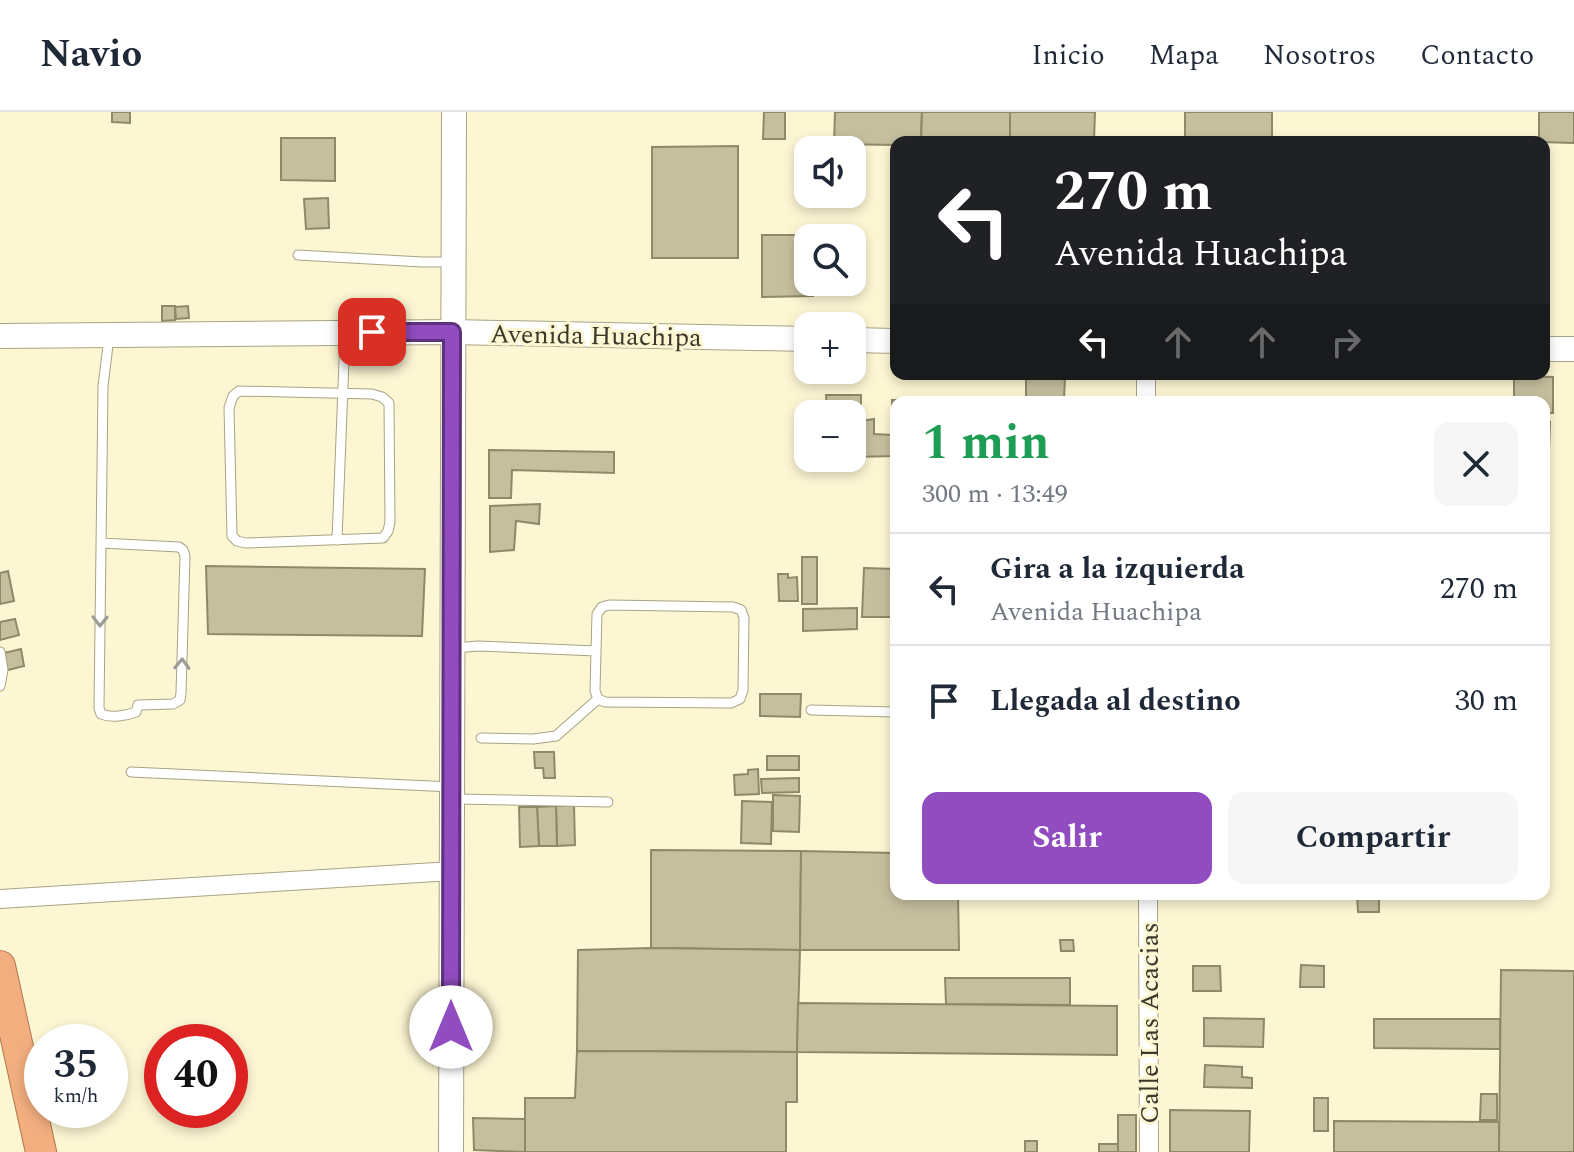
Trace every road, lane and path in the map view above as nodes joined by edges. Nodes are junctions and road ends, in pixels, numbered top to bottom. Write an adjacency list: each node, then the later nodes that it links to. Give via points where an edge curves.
1 (454, 112): 3 (street)
2 (298, 255): 3 (lane)
3 (453, 262): 4 (street)
4 (452, 332): 5 (street, Avenida Huachipa); 8 (street, Avenida Huachipa); 16 (street)
5 (345, 333): 6 (street, Avenida Huachipa); 13 (lane)
6 (109, 334): 7 (street, Avenida Huachipa); 15 (lane, via 103,386)
7 (0, 336)
8 (794, 339)
9 (866, 340): 10 (street)
10 (890, 341)
11 (1550, 349): 12 (street)
12 (1574, 349)
13 (343, 394): 14 (lane); 14 (lane, via 372,394 389,403 390,522 383,538); 14 (lane, via 239,391 229,408 232,536 246,543)
14 (337, 540)
15 (101, 543): 15 (lane, one-way to 15, via 101,714 129,715 138,705 173,704 181,693 183,550)
16 (452, 649): 17 (lane); 25 (street)
17 (596, 651): 20 (lane); 20 (lane, via 597,614 609,605 733,607 744,618 740,699)
18 (0, 652): 19 (lane)
19 (0, 686)
20 (598, 699): 23 (lane, via 556,736)
21 (811, 710): 22 (lane)
22 (890, 712)
23 (481, 738)
24 (131, 772): 25 (lane)
25 (452, 793): 26 (lane); 27 (street)
26 (608, 802)
27 (452, 871): 28 (street); 32 (street)
28 (0, 899)
29 (1148, 900): 33 (street, Calle Las Acacias)
30 (0, 966): 31 (highway)
31 (41, 1152)
32 (451, 1152)
33 (1149, 1152)

